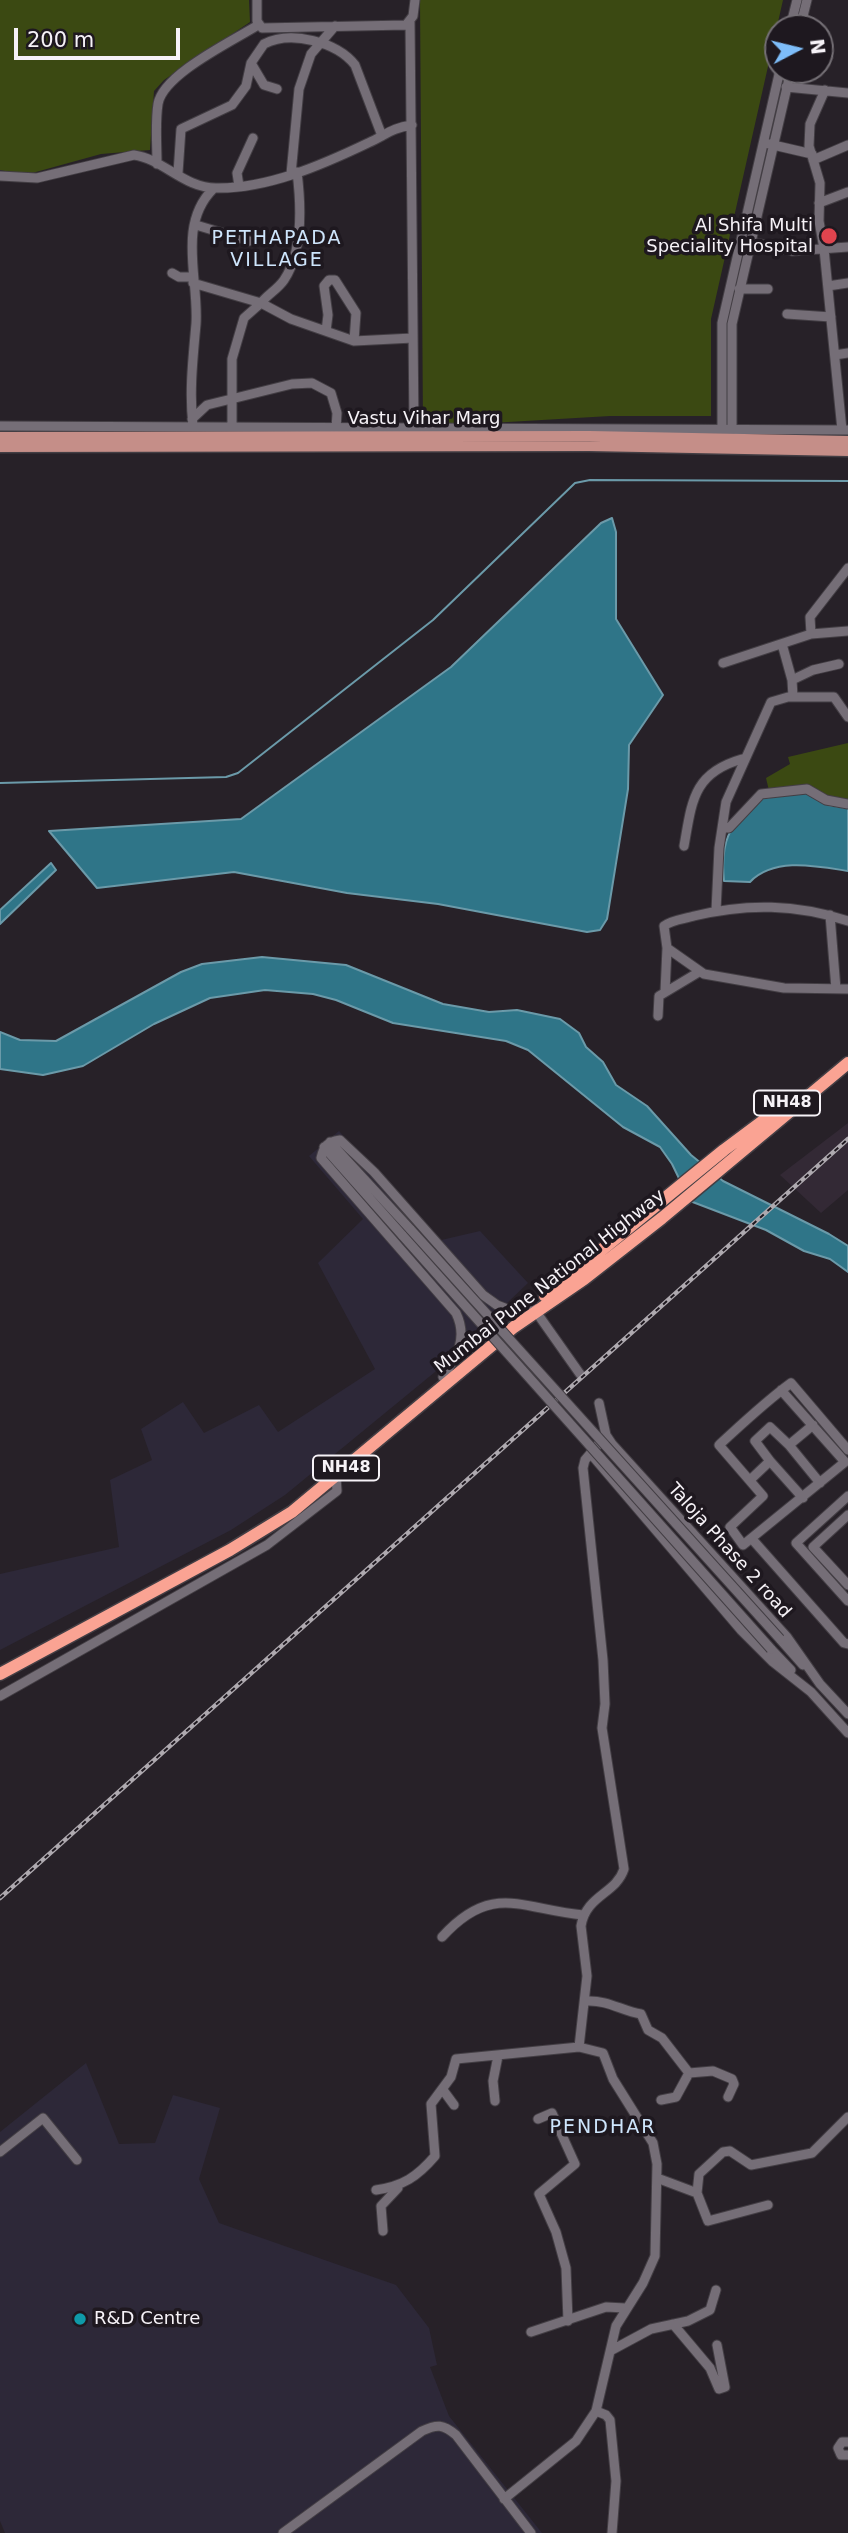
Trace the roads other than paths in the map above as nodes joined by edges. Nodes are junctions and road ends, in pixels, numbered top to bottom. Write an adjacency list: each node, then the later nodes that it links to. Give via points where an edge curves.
1 (257, 0): 4 (street)
2 (415, 0): 3 (street)
3 (410, 22): 5 (street); 14 (street)
4 (258, 25): 5 (street); 20 (street, via 192,65 165,89 158,102)
5 (335, 26): 6 (street)
6 (322, 44): 7 (street, via 270,41); 15 (street, via 347,55 355,65); 22 (street, via 311,54 299,89)
7 (251, 63): 11 (street, via 264,85); 21 (street, via 246,86 232,105 181,129)
8 (778, 84): 17 (street)
9 (787, 84): 10 (street)
10 (786, 88): 12 (street); 17 (street)
11 (277, 89)
12 (825, 90): 13 (street); 19 (street, via 810,124)
13 (848, 93)
14 (412, 125): 15 (street, via 392,128); 42 (street)
15 (382, 136): 22 (street)
16 (253, 138): 24 (street, via 237,173)
17 (768, 144): 19 (street); 30 (street)
18 (848, 145): 19 (street)
19 (812, 157): 27 (street, via 820,183)
20 (157, 164): 21 (street); 23 (street, via 134,155 37,178)
21 (173, 172): 25 (street)
22 (294, 173): 24 (street); 38 (street, via 299,191 296,247 282,284)
23 (0, 176)
24 (239, 186): 25 (street)
25 (213, 188): 28 (street, via 202,202)
26 (848, 192): 27 (street)
27 (819, 203): 32 (street)
28 (196, 225): 29 (street); 33 (street)
29 (248, 241)
30 (746, 241): 32 (street, via 784,250); 36 (street); 54 (street, via 721,330)
31 (848, 247): 32 (street)
32 (824, 249): 35 (street)
33 (185, 277): 38 (street); 47 (street, via 196,324)
34 (848, 283): 35 (street)
35 (828, 286): 40 (street)
36 (739, 289): 37 (street); 54 (street, via 731,331)
37 (768, 289)
38 (261, 303): 41 (street); 46 (street, via 244,318 240,329 232,359)
39 (787, 314): 40 (street)
40 (831, 317): 45 (street)
41 (326, 331): 43 (street); 43 (street, via 324,286 335,280 356,313)
42 (413, 338): 43 (street); 50 (street)
43 (354, 341)
44 (848, 353): 45 (street)
45 (835, 355): 52 (street)
46 (232, 400): 47 (street, via 207,405); 49 (street); 51 (street, via 312,383 331,393)
47 (193, 423): 48 (street); 49 (street)
48 (0, 426)
49 (232, 426): 51 (street)
50 (414, 427): 51 (street); 54 (street)
51 (336, 429)
52 (845, 430): 54 (street)
53 (0, 436): 54 (main road, Vastu Vihar Marg)
54 (727, 439): 55 (main road, Vastu Vihar Marg); 56 (main road); 57 (main road)
55 (848, 441)
56 (0, 447)
57 (848, 451)
58 (848, 568): 60 (street, via 810,617)
59 (848, 631): 60 (street)
60 (811, 634): 61 (street)
61 (782, 644): 62 (street); 64 (street)
62 (723, 663)
63 (839, 664): 64 (street)
64 (792, 680): 65 (street)
65 (793, 697): 66 (street, via 834,697); 67 (street, via 771,702)
66 (848, 717)
67 (742, 759): 69 (street); 70 (street, via 722,765 700,784)
68 (848, 804): 69 (street, via 826,800 807,789 761,794 729,828)
69 (722, 828): 71 (street)
70 (684, 846)
71 (716, 911): 72 (street, via 771,906); 74 (street, via 665,924)
72 (830, 915): 73 (street); 76 (street)
73 (848, 922)
74 (667, 948): 75 (street); 78 (street)
75 (699, 972): 76 (street, via 784,988); 78 (street)
76 (836, 989): 77 (street)
77 (848, 989)
78 (666, 992): 79 (street, via 659,996)
79 (658, 1016)
80 (848, 1054): 83 (highway, NH48)
81 (848, 1063): 83 (highway, NH48)
82 (327, 1144): 84 (street); 86 (street, via 340,1140 483,1295); 88 (street, via 321,1158 461,1322 461,1344)
83 (728, 1155): 85 (highway, Mumbai Pune National Highway / NH48)
84 (407, 1233): 113 (street, bridge); 114 (street, bridge)
85 (534, 1309): 86 (highway, Mumbai Pune National Highway / NH48); 87 (street); 99 (highway, Mumbai Pune National Highway / NH48)
86 (520, 1314): 88 (highway, Mumbai Pune National Highway / NH48)
87 (580, 1374)
88 (443, 1377): 111 (highway, Mumbai Pune National Highway / NH48, via 310,1489 244,1535)
89 (782, 1390): 91 (street); 93 (street, via 791,1383); 100 (street, via 718,1446)
90 (598, 1404): 92 (street, Taloja Phase 2 road)
91 (813, 1425): 94 (street); 98 (street)
92 (606, 1435): 96 (street); 113 (street, Taloja Phase 2 road, via 798,1650)
93 (844, 1438): 95 (street)
94 (789, 1445): 97 (street, via 770,1427 755,1441); 101 (street)
95 (848, 1450)
96 (591, 1454): 114 (street, via 741,1630); 118 (street, via 583,1468 605,1704 606,1771 624,1869 619,1880)
97 (770, 1461): 100 (street); 103 (street)
98 (847, 1463): 101 (street)
99 (336, 1477): 112 (highway, Mumbai Pune National Highway / NH48, via 292,1512 230,1550); 115 (street, via 337,1491 267,1545)
100 (750, 1480): 105 (street, via 763,1497 729,1527 744,1545)
101 (820, 1483): 103 (street)
102 (848, 1496): 107 (street, via 796,1543)
103 (803, 1498): 105 (street)
104 (848, 1515): 106 (street, via 813,1546)
105 (752, 1539): 110 (street)
106 (831, 1566): 107 (street); 108 (street)
107 (823, 1573): 109 (street)
108 (848, 1585)
109 (848, 1601)
110 (848, 1644)
111 (0, 1665)
112 (0, 1674)
113 (820, 1684): 116 (street, Taloja Phase 2 road)
114 (811, 1692): 117 (street)
115 (0, 1696)
116 (848, 1714)
117 (848, 1733)
118 (583, 1914): 119 (street, via 504,1902 461,1917); 120 (street)
119 (442, 1937)
120 (587, 2001): 121 (street); 123 (street, via 641,2014 648,2030 662,2038)
121 (579, 2047): 122 (street); 133 (street, via 603,2053 613,2079 653,2143)
122 (498, 2056): 124 (street, via 456,2059); 127 (street, via 492,2081)
123 (689, 2073): 125 (street, via 713,2071 732,2079); 126 (street, via 676,2097)
124 (443, 2090): 128 (street); 134 (street, via 430,2109 435,2156)
125 (728, 2097)
126 (661, 2100)
127 (495, 2101)
128 (454, 2105)
129 (848, 2117): 136 (street, via 812,2153 789,2160 751,2165 730,2151 723,2152 699,2174)
130 (538, 2119): 141 (street, via 552,2113 575,2164 539,2194 566,2268)
131 (0, 2152): 132 (street, via 43,2118)
132 (77, 2160)
133 (657, 2178): 136 (street); 140 (street, via 655,2256)
134 (399, 2186): 135 (street); 138 (street, via 381,2206)
135 (376, 2190)
136 (697, 2193): 137 (street, via 708,2221)
137 (768, 2205)
138 (383, 2231)
139 (716, 2290): 142 (street, via 710,2310)
140 (625, 2308): 141 (street, via 606,2307); 145 (street)
141 (568, 2321): 143 (street)
142 (673, 2325): 144 (street, via 710,2368 719,2389 725,2387 725,2380); 145 (street, via 651,2329)
143 (531, 2332)
144 (718, 2345)
145 (612, 2350): 146 (street)
146 (596, 2411): 149 (street, via 576,2441); 152 (street, via 610,2420 616,2481)
147 (848, 2442): 148 (street, via 838,2448 841,2455)
148 (848, 2455)
149 (504, 2499): 150 (street, via 456,2435 435,2425); 151 (street)
150 (283, 2533)
151 (531, 2533)
152 (612, 2533)

